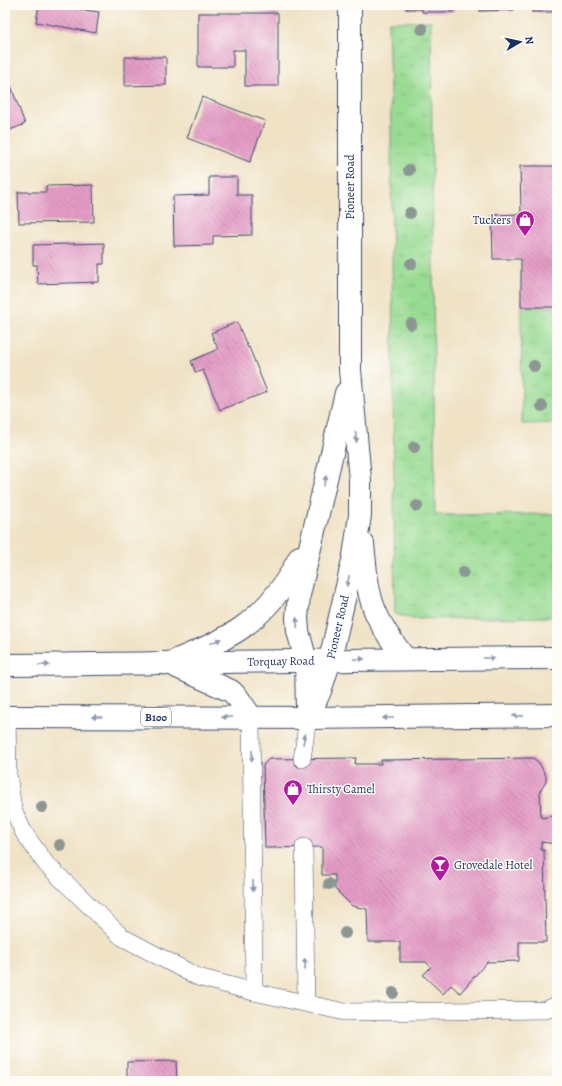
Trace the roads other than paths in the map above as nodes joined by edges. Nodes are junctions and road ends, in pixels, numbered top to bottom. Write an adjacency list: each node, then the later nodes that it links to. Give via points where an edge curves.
1 (350, 5): 2 (main road, Pioneer Road)
2 (350, 370): 3 (main road, Pioneer Road, one-way to 3, via 360,480); 4 (main road, Pioneer Road, one-way to 2)
3 (360, 515): 5 (main road, via 371,604 379,622); 7 (main road, Pioneer Road, one-way to 7, via 354,556)
4 (316, 519): 8 (main road, Pioneer Road, one-way to 4, via 296,612); 9 (main road, one-way to 4, via 239,629 260,612 287,582)
5 (404, 658): 6 (main road, Torquay Road, one-way to 6); 7 (main road, Torquay Road, one-way to 5)
6 (557, 658)
7 (330, 660): 8 (main road, Torquay Road); 14 (main road, Pioneer Road)
8 (306, 661): 9 (main road, Torquay Road); 14 (main road, Pioneer Road)
9 (168, 664): 10 (main road, Torquay Road, one-way to 9); 13 (main road, via 231,691)
10 (5, 665)
11 (557, 715): 14 (main road, B100, one-way to 14)
12 (6, 717): 13 (main road, B100, one-way to 12); 17 (lane, via 8,774 13,809 24,833 46,864 122,937 198,977)
13 (251, 717): 14 (main road, B100); 17 (lane, one-way to 17)
14 (308, 718): 15 (lane, one-way to 14)
15 (302, 759)
16 (304, 847): 18 (lane, one-way to 16)
17 (254, 992): 18 (lane)
18 (306, 1004): 19 (lane, via 345,1012 546,1010)
19 (557, 1005)

